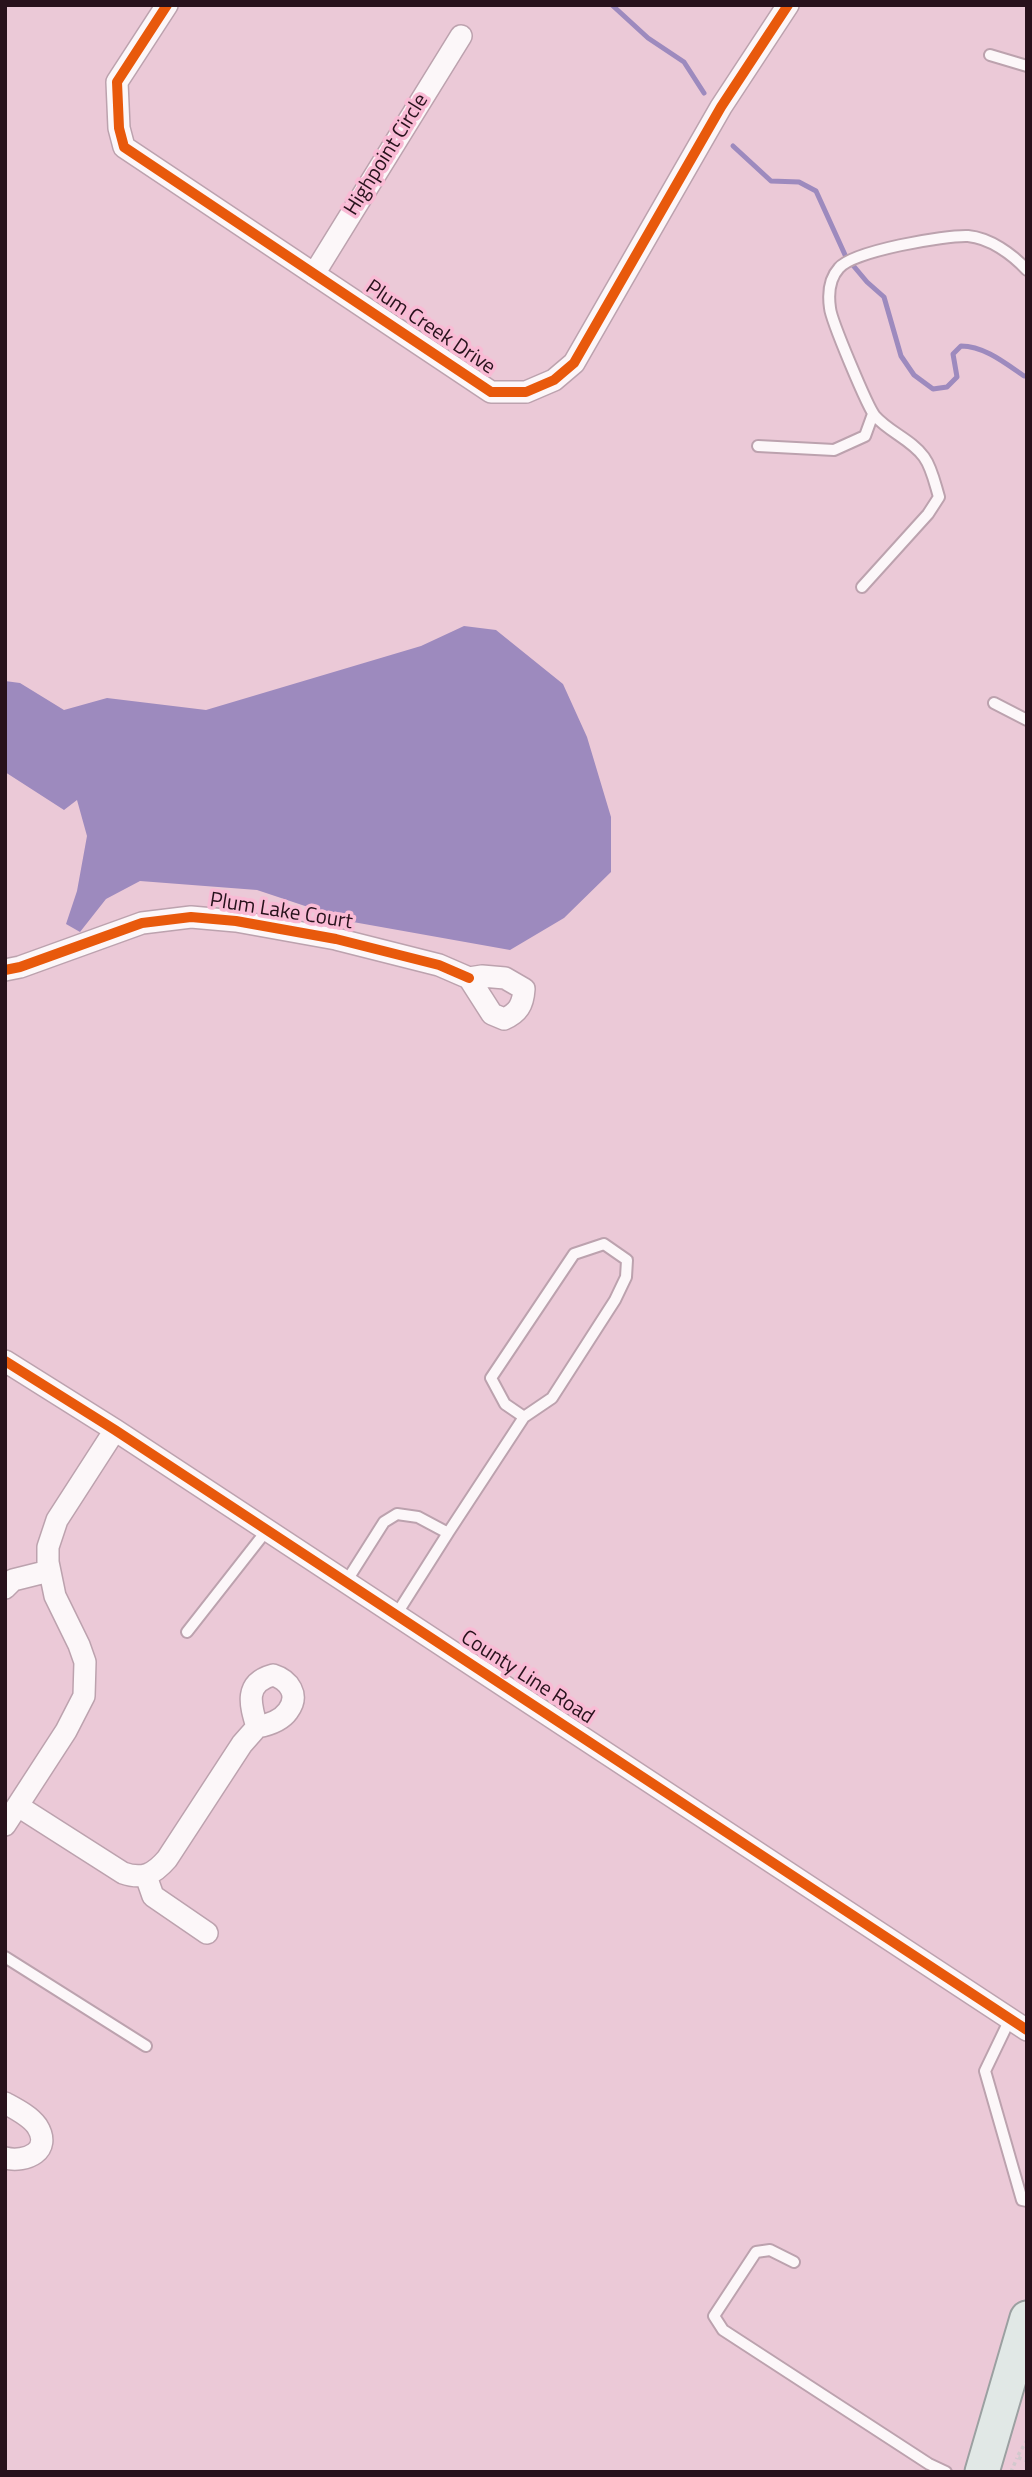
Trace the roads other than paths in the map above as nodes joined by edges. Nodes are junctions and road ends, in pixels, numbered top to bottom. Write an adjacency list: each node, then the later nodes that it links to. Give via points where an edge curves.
1 (167, 5): 7 (street, Plum Creek Drive, via 117,82 124,147)
2 (789, 5): 7 (street, Plum Creek Drive, via 721,107 574,363 554,380 526,392 491,392)
3 (461, 36): 7 (street, Highpoint Circle)
4 (990, 55): 5 (lane)
5 (1027, 66)
6 (1027, 270): 8 (lane, via 994,245 968,236 866,253 839,267 829,288 830,311)
7 (314, 274)
8 (873, 414): 9 (lane, via 865,436 834,450); 10 (lane, via 924,456 939,497)
9 (758, 446)
10 (862, 587)
11 (994, 703): 12 (lane)
12 (1027, 720)
13 (5, 970): 14 (street, Plum Lake Court, via 142,923 191,917 335,939 439,965)
14 (469, 978)
15 (5, 1361): 17 (street, County Line Road)
16 (524, 1417): 16 (lane, via 505,1404 491,1378 574,1254 604,1244 627,1260 626,1277 552,1398); 19 (lane)
17 (115, 1430): 18 (street, County Line Road); 20 (street, via 57,1520 48,1547)
18 (267, 1530): 21 (street, County Line Road); 24 (lane)
19 (448, 1533): 21 (lane, via 418,1517 397,1514 384,1522); 23 (lane)
20 (49, 1571): 22 (street, via 13,1580); 26 (street, via 55,1596 85,1662 84,1696)
21 (346, 1582): 23 (street, County Line Road)
22 (5, 1588)
23 (396, 1615): 31 (street, County Line Road)
24 (187, 1632)
25 (257, 1727): 28 (street, via 167,1859)
26 (18, 1806): 27 (street); 28 (street, via 123,1874)
27 (5, 1825)
28 (146, 1876): 29 (street, via 153,1896)
29 (207, 1933)
30 (5, 1956): 32 (lane)
31 (1018, 2025): 35 (lane, via 985,2071 1022,2200)
32 (146, 2046)
33 (5, 2103): 34 (street, via 28,2118 42,2139 30,2158)
34 (5, 2158)
35 (1027, 2201)
36 (794, 2262): 39 (lane, via 771,2250 756,2252 714,2316 723,2330)
37 (1027, 2319): 38 (main road)
38 (1021, 2361): 40 (main road)
39 (946, 2472)
40 (982, 2472)

